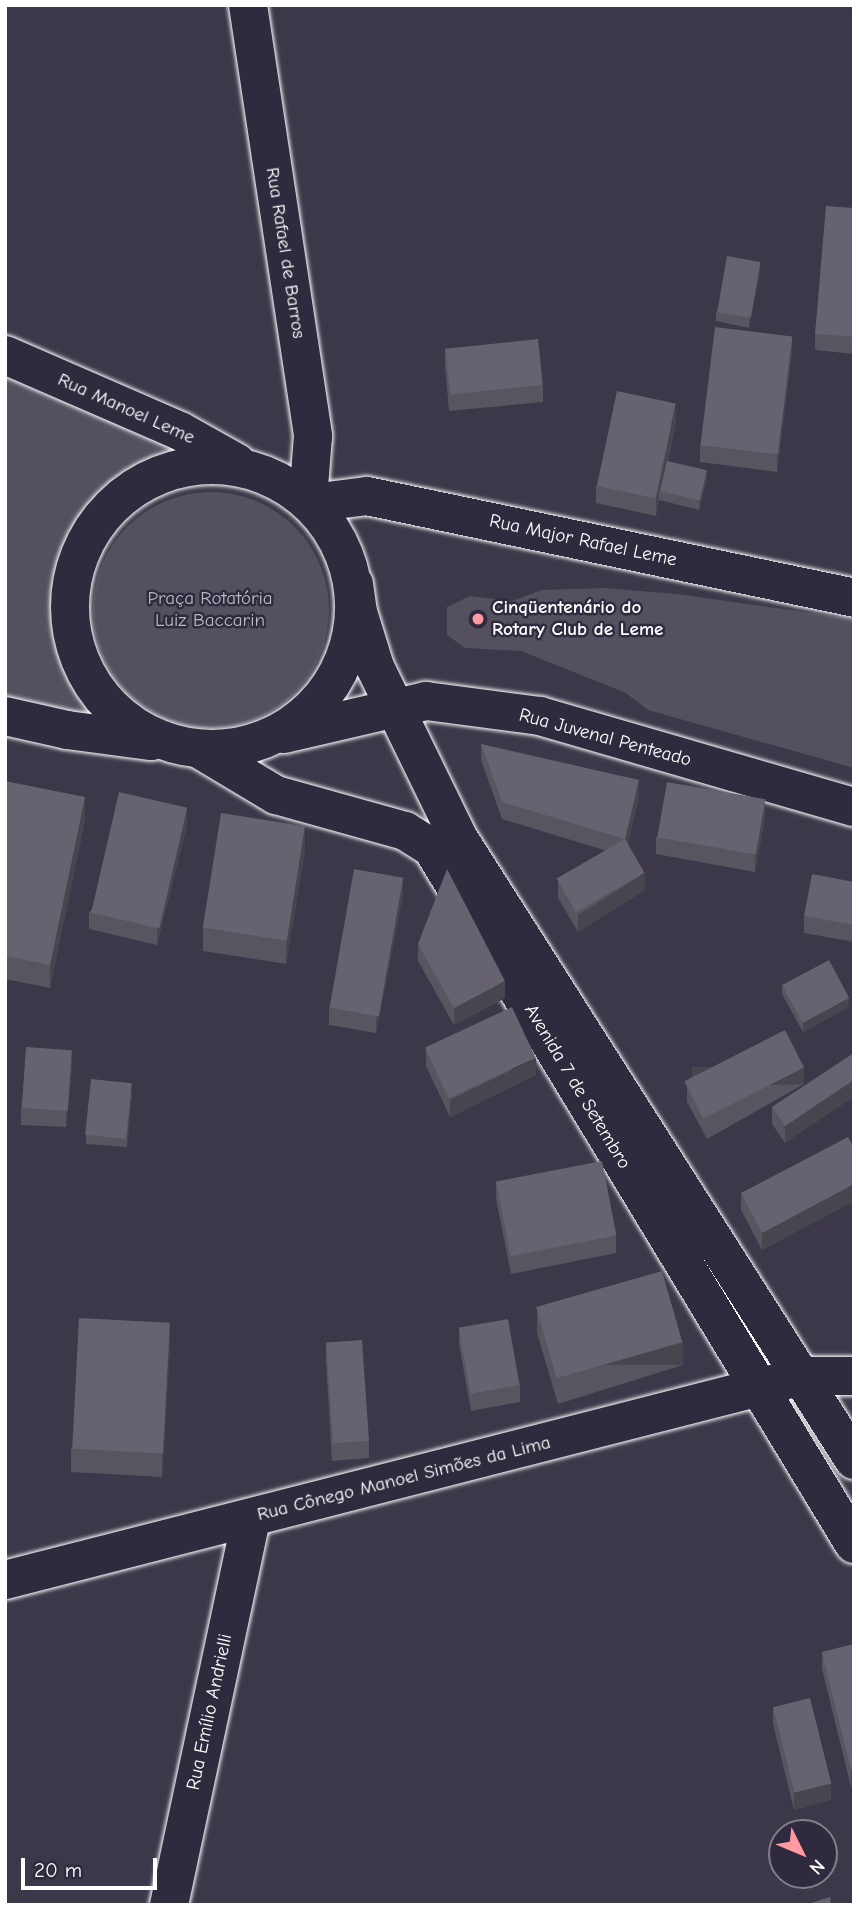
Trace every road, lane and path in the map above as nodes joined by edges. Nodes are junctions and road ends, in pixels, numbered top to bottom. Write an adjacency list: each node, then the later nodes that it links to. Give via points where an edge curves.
1 (248, 5): 4 (street, Rua Rafael de Barros, via 313,436)
2 (5, 355): 3 (street, Rua Manoel Leme, via 180,431)
3 (245, 468): 4 (street, via 279,480); 10 (street, via 191,466 139,484 98,522 74,570 69,617 86,676 129,724)
4 (310, 502): 5 (street, via 339,540); 6 (street, Rua Major Rafael Leme, via 367,496)
5 (354, 584): 7 (street, Avenida 7 de Setembro, via 367,647); 9 (street, via 353,630 338,674 310,711)
6 (854, 598)
7 (393, 708): 9 (street, Rua Juvenal Penteado); 11 (street, Rua Juvenal Penteado, via 426,701 540,716); 12 (street, Avenida 7 de Setembro, via 459,839)
8 (5, 716): 10 (street)
9 (272, 737): 10 (street, via 236,748)
10 (184, 747): 14 (street, Avenida 7 de Setembro, via 276,794 405,831 432,848)
11 (854, 807)
12 (803, 1376): 13 (street, Rua Cônego Manoel Simões da Lima); 14 (street, Rua Cônego Manoel Simões da Lima); 15 (street, Avenida 7 de Setembro)
13 (854, 1376)
14 (760, 1387): 16 (street, Rua Cônego Manoel Simões da Lima); 17 (street, Avenida 7 de Setembro)
15 (854, 1460)
16 (251, 1519): 18 (street, Rua Cônego Manoel Simões da Lima); 19 (street, Rua Emílio Andrielli)
17 (854, 1544)
18 (5, 1580)
19 (169, 1905)

